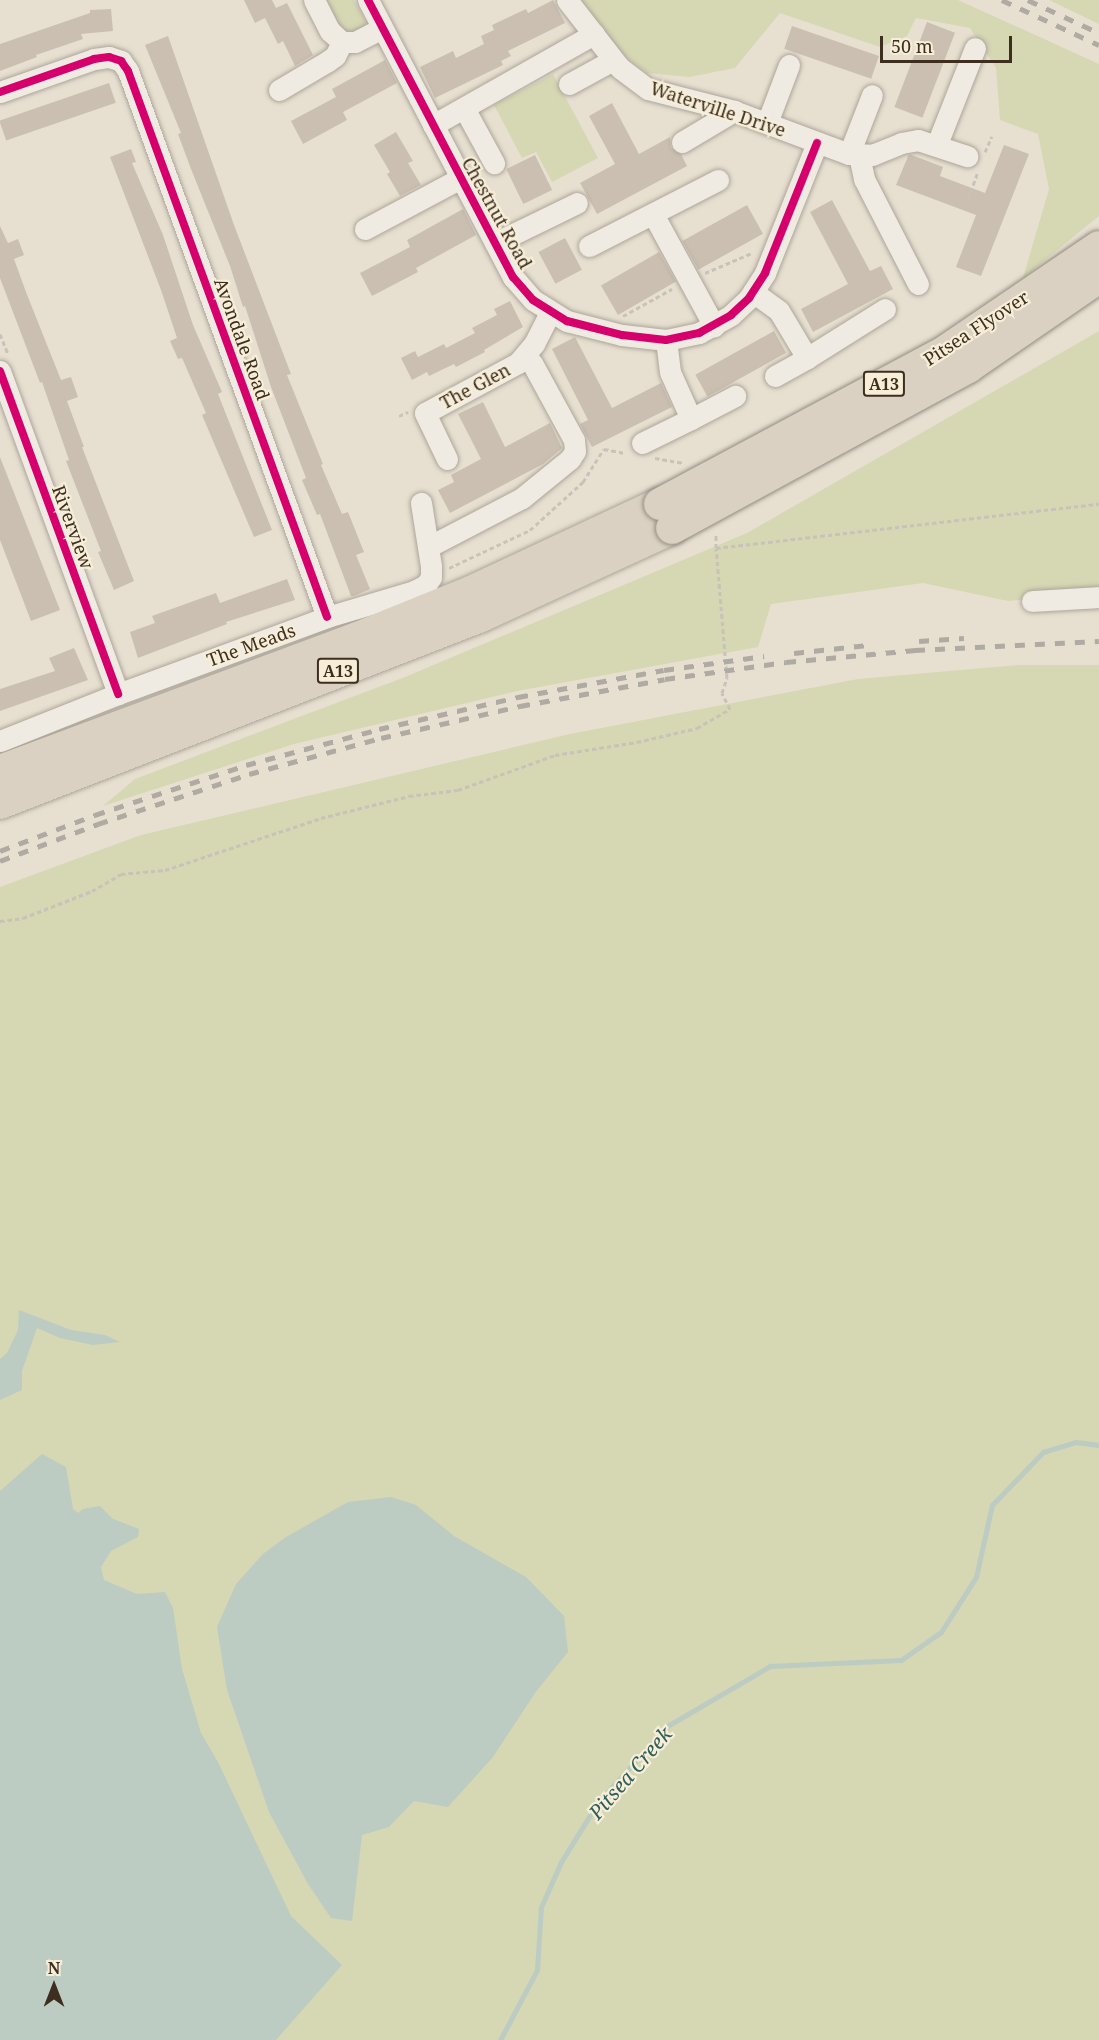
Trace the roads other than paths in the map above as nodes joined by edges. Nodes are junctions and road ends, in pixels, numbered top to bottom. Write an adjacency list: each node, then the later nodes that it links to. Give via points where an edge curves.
1 (314, 0): 6 (street, via 330,31)
2 (368, 0): 4 (street, Chestnut Road)
3 (567, 0): 5 (street, Waterville Drive)
4 (382, 28): 6 (street, via 355,42); 17 (street, Chestnut Road)
5 (594, 34): 8 (street, Waterville Drive); 14 (street)
6 (342, 42): 11 (street, via 335,56)
7 (975, 48): 20 (street)
8 (613, 60): 10 (street); 15 (street, Waterville Drive, via 648,89)
9 (789, 65): 16 (street)
10 (569, 84)
11 (279, 90)
12 (0, 92): 54 (street, Avondale Road, via 94,59 109,57 121,61 128,71)
13 (872, 95): 21 (street)
14 (465, 108): 17 (street); 23 (street)
15 (734, 111): 16 (street, Waterville Drive); 18 (street)
16 (767, 123): 19 (street, Waterville Drive)
17 (433, 125): 24 (street, Chestnut Road)
18 (682, 142)
19 (818, 142): 21 (street, Waterville Drive); 35 (street, Chestnut Road, via 765,273)
20 (937, 144): 21 (street, via 909,141 872,155); 22 (street)
21 (854, 154): 33 (street)
22 (977, 160)
23 (494, 164)
24 (461, 178): 28 (street); 29 (street, Chestnut Road)
25 (718, 180): 27 (street)
26 (577, 202): 29 (street)
27 (653, 214): 30 (street); 38 (street)
28 (365, 229)
29 (495, 243): 37 (street, Chestnut Road, via 522,288)
30 (589, 246)
31 (1099, 247): 50 (highway, Pitsea Flyover / A13, bridge, via 946,351)
32 (1099, 277): 42 (highway, Pitsea Flyover / A13, bridge)
33 (918, 284)
34 (1099, 289): 42 (highway, A13, bridge)
35 (753, 292): 38 (street, Chestnut Road, via 741,307); 40 (street, via 779,311)
36 (885, 309): 40 (street)
37 (550, 312): 39 (street, Chestnut Road, via 595,329); 48 (street, The Glen, via 534,344 518,363 424,413)
38 (714, 326): 39 (street, Chestnut Road)
39 (666, 340): 46 (street, via 670,372)
40 (807, 358): 44 (street)
41 (532, 363): 51 (street, via 574,440 570,459 522,498)
42 (968, 367): 50 (highway, Pitsea Flyover / A13, bridge)
43 (0, 371): 55 (street, Riverview)
44 (775, 376)
45 (735, 396): 46 (street)
46 (692, 419): 47 (street)
47 (640, 451)
48 (447, 459)
49 (421, 503): 51 (street)
50 (666, 516): 57 (highway, A13, via 355,639); 58 (highway, A13, via 481,616)
51 (428, 547): 54 (street, The Meads, via 431,577 426,585)
52 (1099, 597): 53 (street)
53 (1032, 602)
54 (327, 617): 55 (street, The Meads)
55 (118, 694): 56 (street, The Meads)
56 (0, 741)
57 (0, 771)
58 (0, 803)

